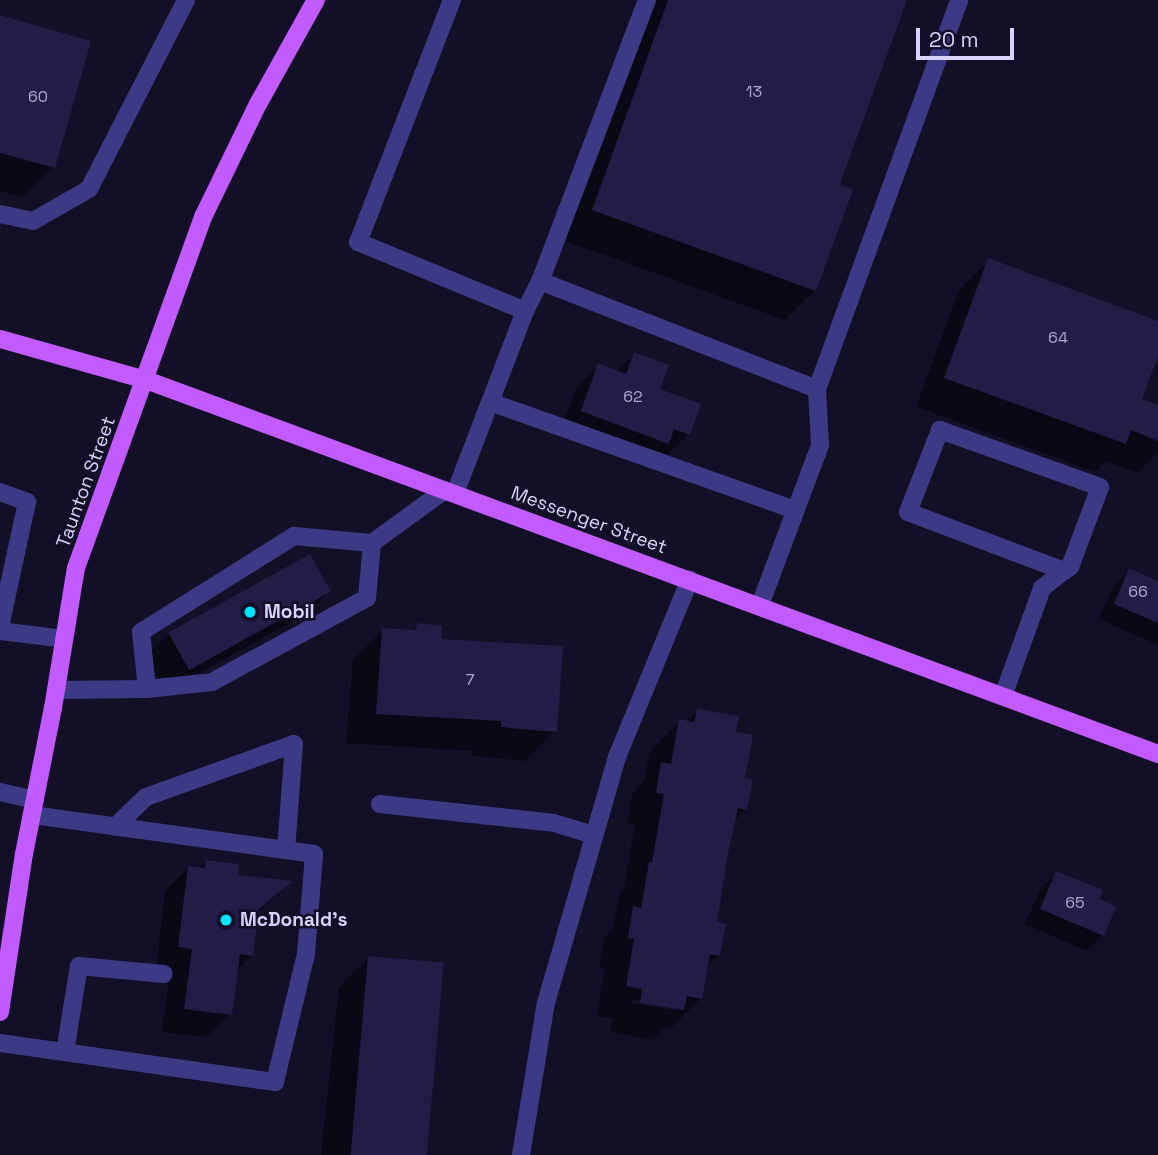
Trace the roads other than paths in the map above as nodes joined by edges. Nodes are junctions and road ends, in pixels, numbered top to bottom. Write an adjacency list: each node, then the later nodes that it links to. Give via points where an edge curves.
1 (186, 0): 6 (street, via 89,189 33,221)
2 (316, 0): 10 (main road, Taunton Street, via 204,215)
3 (452, 0): 8 (street, via 358,242)
4 (647, 0): 7 (street)
5 (959, 0): 11 (street)
6 (0, 214)
7 (540, 281): 8 (street); 11 (street)
8 (525, 312): 12 (street)
9 (0, 339): 10 (main road, Messenger Street)
10 (146, 380): 14 (main road, Messenger Street); 21 (main road, Taunton Street, via 76,568)
11 (817, 389): 15 (street, via 820,444)
12 (491, 402): 14 (street); 15 (street)
13 (0, 492): 20 (street, via 27,502)
14 (450, 492): 16 (street); 18 (main road, Messenger Street)
15 (795, 510): 19 (street)
16 (372, 543): 22 (street, via 368,598 212,682); 22 (street, via 294,536 141,632)
17 (1064, 571): 17 (street, via 1070,567 1100,487 940,430 908,513); 24 (street, via 1042,588)
18 (690, 579): 19 (main road, Messenger Street); 30 (street, via 617,757)
19 (760, 605): 24 (main road, Messenger Street)
20 (0, 629): 21 (street)
21 (64, 639): 23 (main road, Taunton Street)
22 (147, 689): 23 (street)
23 (56, 690): 28 (main road, Taunton Street)
24 (1003, 696): 25 (main road, Messenger Street)
25 (1158, 754)
26 (0, 792): 28 (street)
27 (380, 804): 30 (street, via 555,823)
28 (33, 808): 29 (street); 33 (main road, Taunton Street)
29 (115, 827): 31 (street); 31 (street, via 146,797 294,744)
30 (594, 835): 37 (street, via 546,1003)
31 (286, 850): 36 (street, via 314,854 306,954 275,1082)
32 (164, 974): 36 (street, via 79,966)
33 (3, 977): 34 (main road, Taunton Street)
34 (0, 1012)
35 (0, 1043): 36 (street)
36 (65, 1052)
37 (521, 1155)

